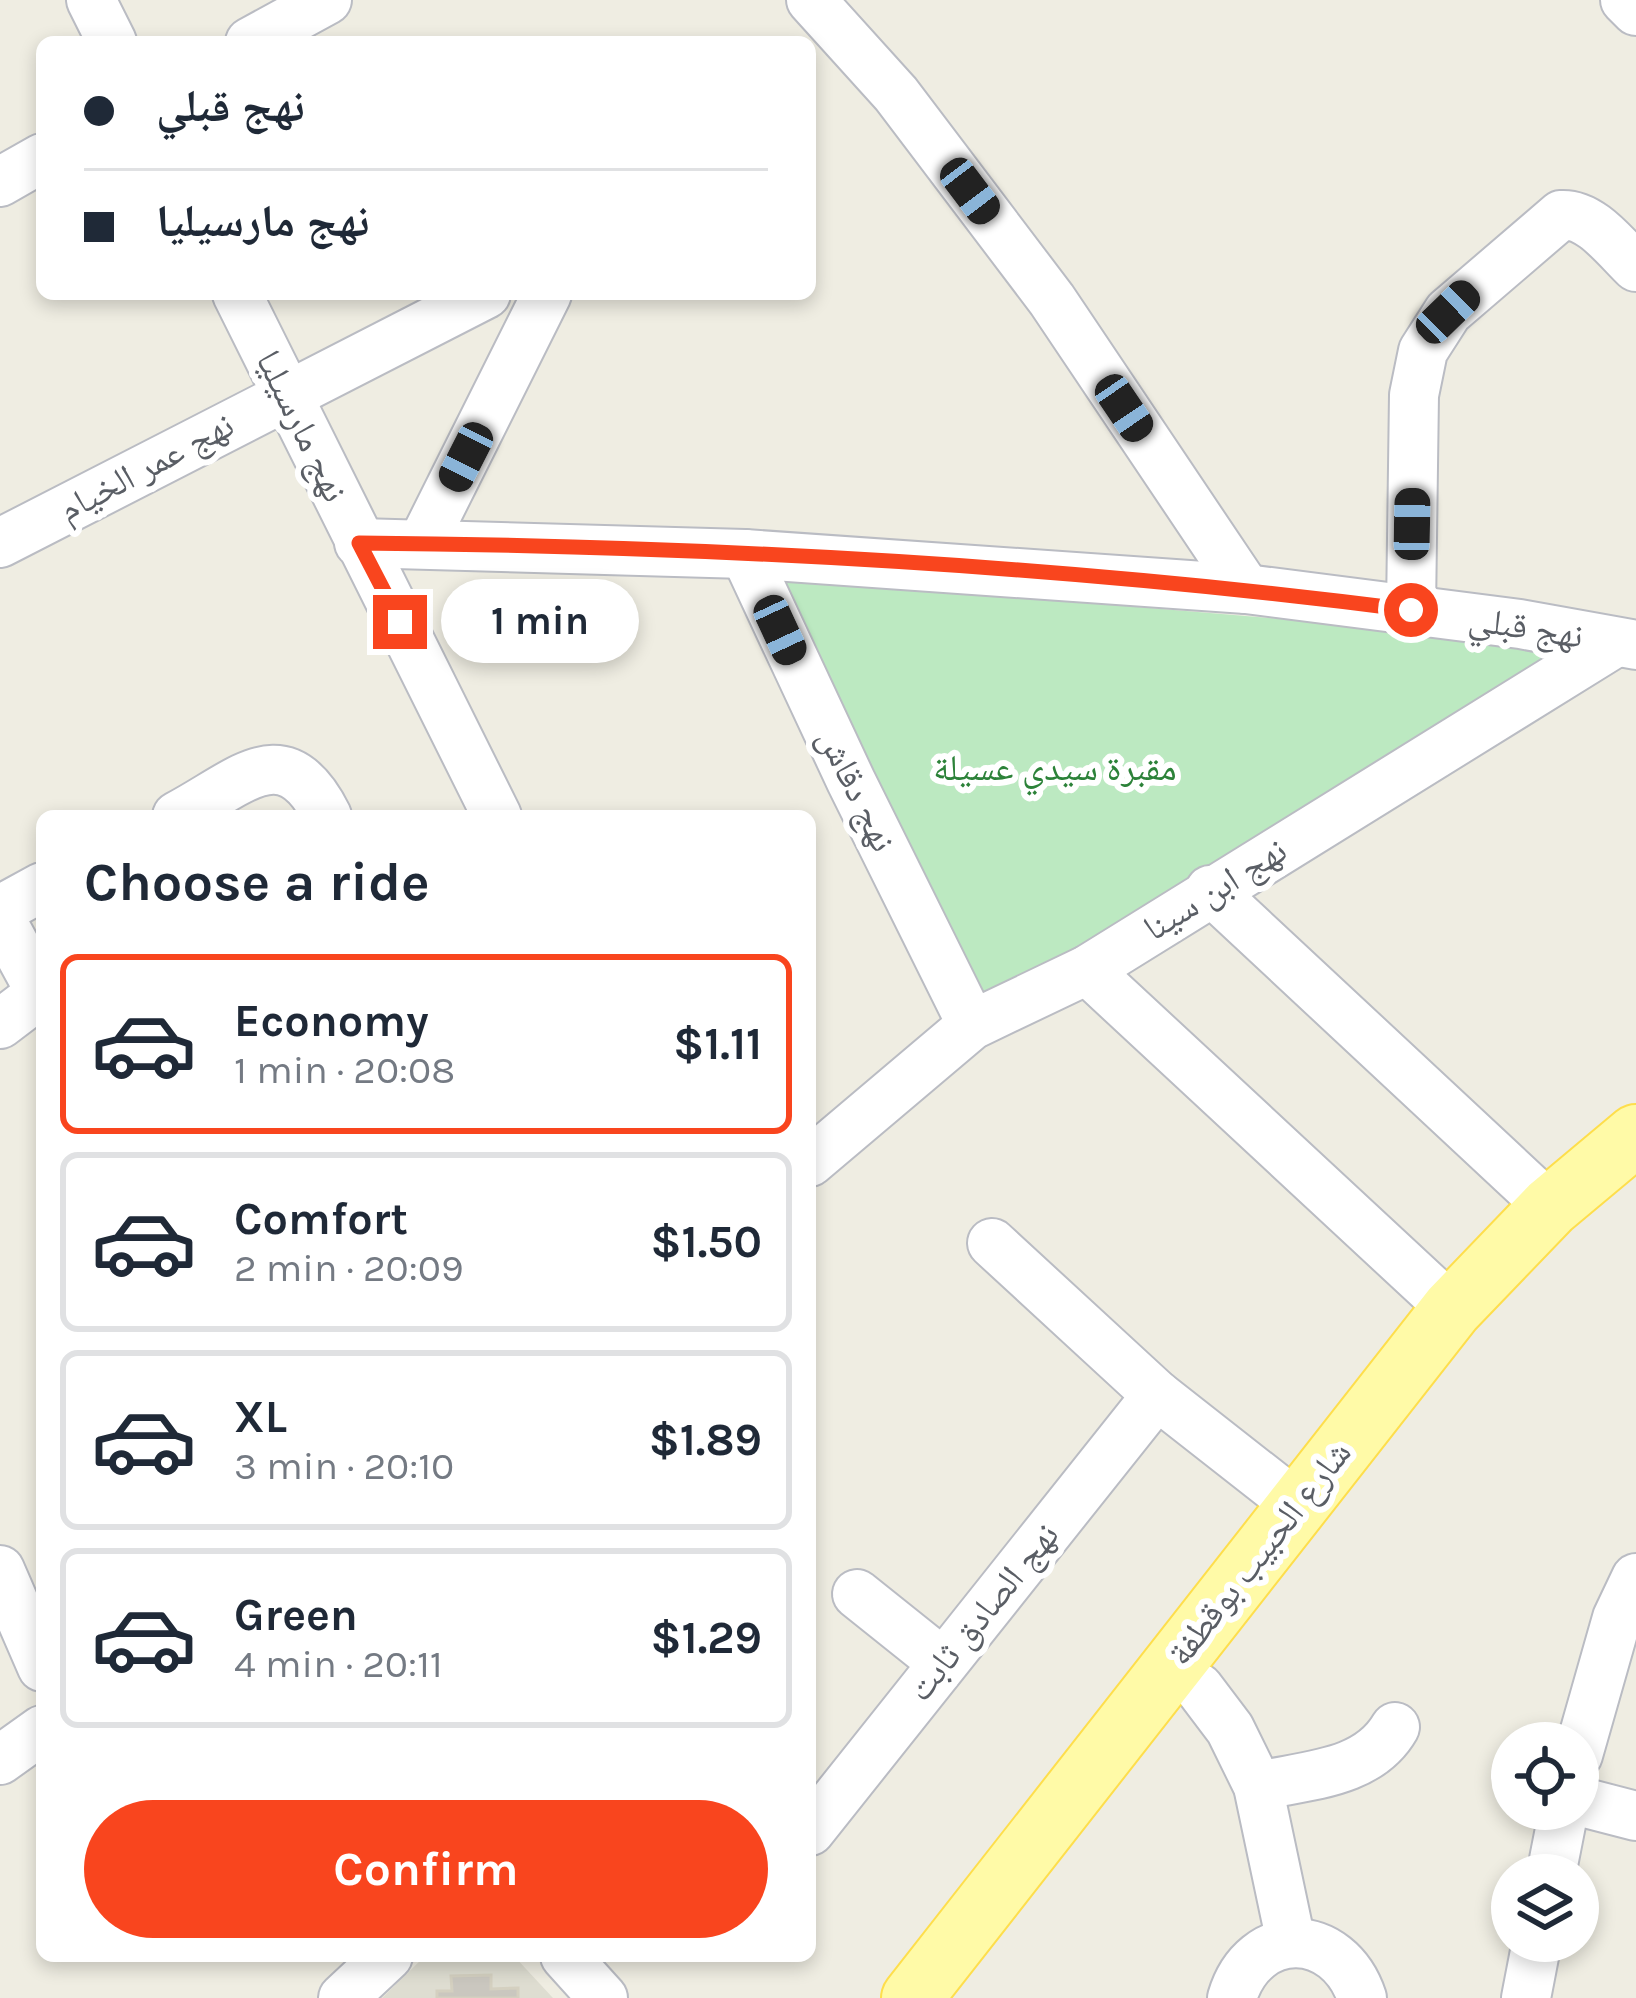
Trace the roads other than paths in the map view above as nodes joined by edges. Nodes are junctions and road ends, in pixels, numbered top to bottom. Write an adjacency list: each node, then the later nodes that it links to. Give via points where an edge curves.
1 (91, 0): 6 (street)
2 (328, 0): 7 (street)
3 (1625, 0): 4 (street)
4 (1636, 11)
5 (831, 20): 19 (street, via 1052,300)
6 (109, 36)
7 (261, 36)
8 (36, 161): 9 (street)
9 (0, 182)
10 (1636, 267): 20 (street, via 1588,222 1562,215 1448,312 1423,351 1414,394)
11 (240, 300): 14 (street, نهج مارسيليا)
12 (475, 300): 14 (street, نهج عمر الخيام)
13 (544, 300): 17 (street)
14 (287, 393): 15 (street, نهج عمر الخيام); 16 (street, نهج مارسيليا)
15 (0, 543)
16 (359, 543): 17 (street, نهج قبلي); 24 (street, نهج مارسيليا)
17 (422, 544): 18 (street, نهج قبلي)
18 (745, 554): 19 (street, نهج قبلي); 32 (street, نهج دقاش)
19 (1246, 589): 20 (street, نهج قبلي)
20 (1411, 610): 21 (street, نهج قبلي)
21 (1626, 644): 25 (street, نهج ابن سينا)
22 (188, 810): 23 (street, via 281,768 309,784)
23 (324, 810)
24 (494, 810)
25 (1210, 890): 28 (street, نهج ابن سينا); 36 (street)
26 (36, 891): 27 (street)
27 (0, 914): 29 (street)
28 (1087, 970): 32 (street, نهج ابن سينا); 38 (street)
29 (36, 984)
30 (36, 998): 31 (street)
31 (0, 1024)
32 (972, 1024): 34 (street, نهج ابن سينا)
33 (1636, 1135): 36 (main road, شارع الحبيب بوقطفة)
34 (816, 1157)
35 (1636, 1180): 46 (main road, شارع الحبيب بوقطفة, via 1550,1258 1470,1348)
36 (1550, 1208): 38 (main road, شارع الحبيب بوقطفة)
37 (992, 1243): 39 (street)
38 (1452, 1310): 40 (main road, شارع الحبيب بوقطفة)
39 (1157, 1395): 40 (street); 45 (street, نهج الصادق ثابت)
40 (1295, 1504): 61 (main road, شارع الحبيب بوقطفة)
41 (0, 1570): 44 (street)
42 (1636, 1578): 47 (street)
43 (857, 1594): 45 (street)
44 (36, 1653)
45 (942, 1662): 54 (street, نهج الصادق ثابت)
46 (1199, 1688): 51 (street); 62 (main road, شارع الحبيب بوقطفة)
47 (1587, 1722)
48 (1395, 1727): 51 (street, via 1362,1762)
49 (36, 1734): 50 (street)
50 (0, 1760)
51 (1258, 1786): 55 (street)
52 (1599, 1806): 53 (street)
53 (1636, 1816)
54 (816, 1823)
55 (1291, 1942): 63 (street, via 1262,1952 1240,1974); 64 (street, via 1341,1958)
56 (382, 1962): 59 (street)
57 (571, 1962): 60 (street)
58 (1534, 1962): 65 (street)
59 (343, 1998)
60 (604, 1998)
61 (912, 1998)
62 (963, 1998)
63 (1232, 1998)
64 (1362, 1998)
65 (1526, 1998)

